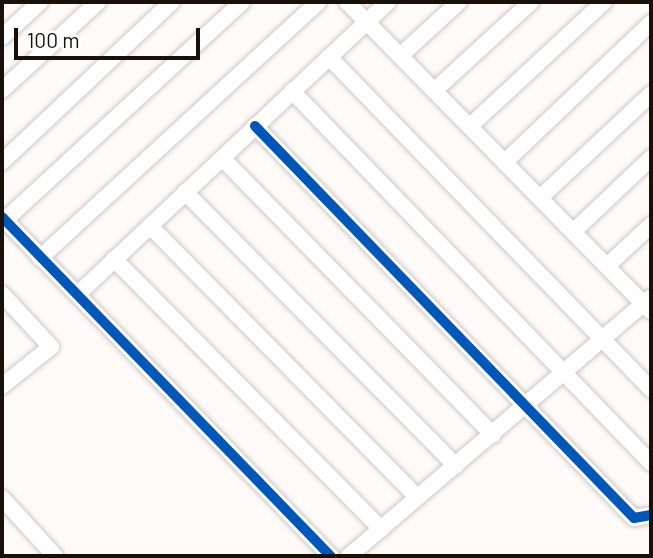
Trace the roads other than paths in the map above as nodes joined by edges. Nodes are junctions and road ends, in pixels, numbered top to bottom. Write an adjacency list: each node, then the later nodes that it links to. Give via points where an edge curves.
1 (40, 2): 13 (street)
2 (98, 2): 16 (street)
3 (172, 2): 25 (street)
4 (242, 2): 28 (street)
5 (318, 2): 32 (street)
6 (347, 2): 11 (street)
7 (388, 2): 11 (street)
8 (459, 2): 15 (street)
9 (531, 2): 17 (street)
10 (604, 2): 21 (street)
11 (366, 22): 14 (street); 15 (street)
12 (651, 23): 24 (street)
13 (2, 37)
14 (329, 57): 18 (street); 38 (street)
15 (400, 57): 17 (street)
16 (2, 90)
17 (435, 90): 21 (street)
18 (292, 91): 20 (street); 39 (street)
19 (651, 94): 27 (street)
20 (255, 126): 23 (street); 42 (street)
21 (470, 126): 24 (street)
22 (651, 158): 31 (street)
23 (223, 159): 26 (street); 43 (street)
24 (506, 161): 27 (street)
25 (2, 162)
26 (185, 192): 30 (street); 45 (street)
27 (542, 196): 31 (street)
28 (3, 218): 32 (street)
29 (651, 225): 34 (street)
30 (150, 226): 33 (street); 46 (street)
31 (575, 230): 34 (street)
32 (40, 258): 36 (street)
33 (114, 259): 36 (street); 49 (street)
34 (607, 266): 37 (street)
35 (2, 294): 40 (street, via 51,347)
36 (78, 294): 51 (street)
37 (649, 304): 38 (street)
38 (604, 341): 39 (street); 41 (street)
39 (567, 371): 42 (street); 44 (street)
40 (5, 377)
41 (651, 389)
42 (530, 403): 43 (street); 48 (street, via 634,518)
43 (493, 435): 45 (street)
44 (651, 463)
45 (456, 466): 46 (street)
46 (417, 497): 49 (street)
47 (2, 498): 50 (street)
48 (649, 521)
49 (381, 529): 52 (street)
50 (55, 556)
51 (330, 556)
52 (349, 556)

